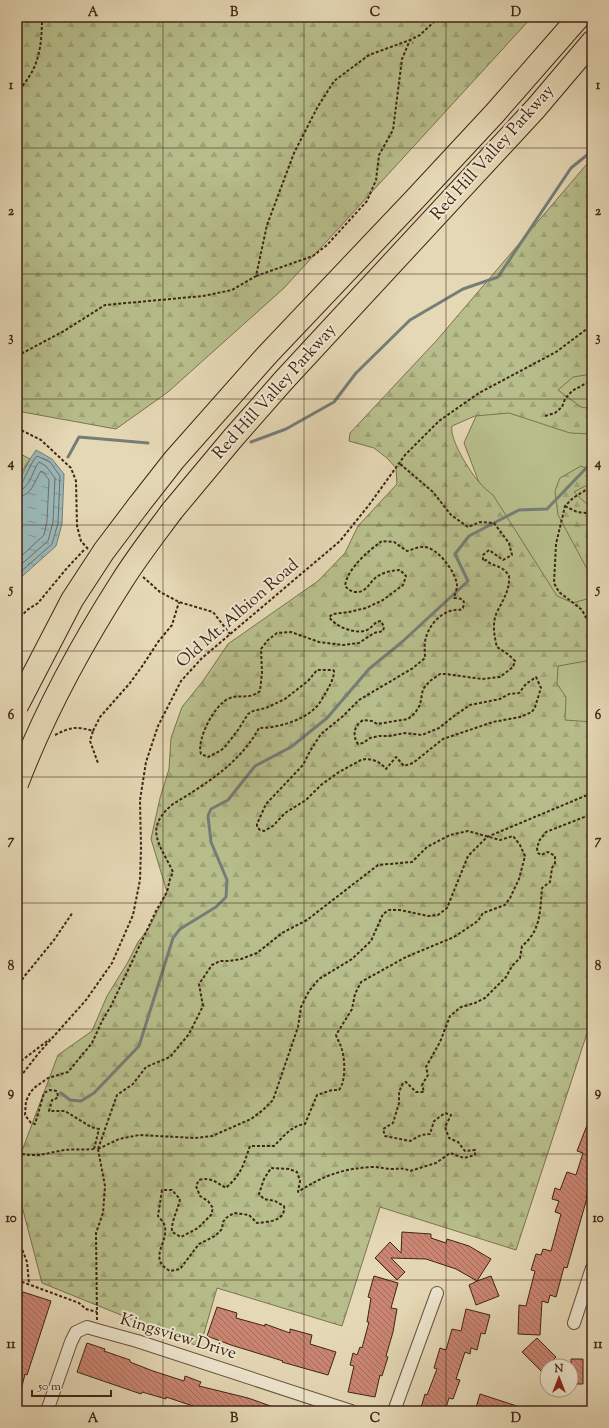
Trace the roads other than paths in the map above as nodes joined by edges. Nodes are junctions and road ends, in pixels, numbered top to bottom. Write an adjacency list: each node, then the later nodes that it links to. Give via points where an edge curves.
1 (579, 17): 3 (highway, Red Hill Valley Parkway, bridge, via 490,119 262,360 174,460 104,551 72,600)
2 (592, 42): 4 (highway, Red Hill Valley Parkway, bridge, via 536,108 284,380 172,511 122,580 63,681)
3 (17, 706)
4 (17, 784)
5 (592, 1268): 7 (street)
6 (437, 1293): 10 (street)
7 (574, 1323)
8 (47, 1411): 9 (street, Kingsview Drive, via 71,1342 76,1332 87,1328 137,1341)
9 (351, 1411)
10 (394, 1411)

